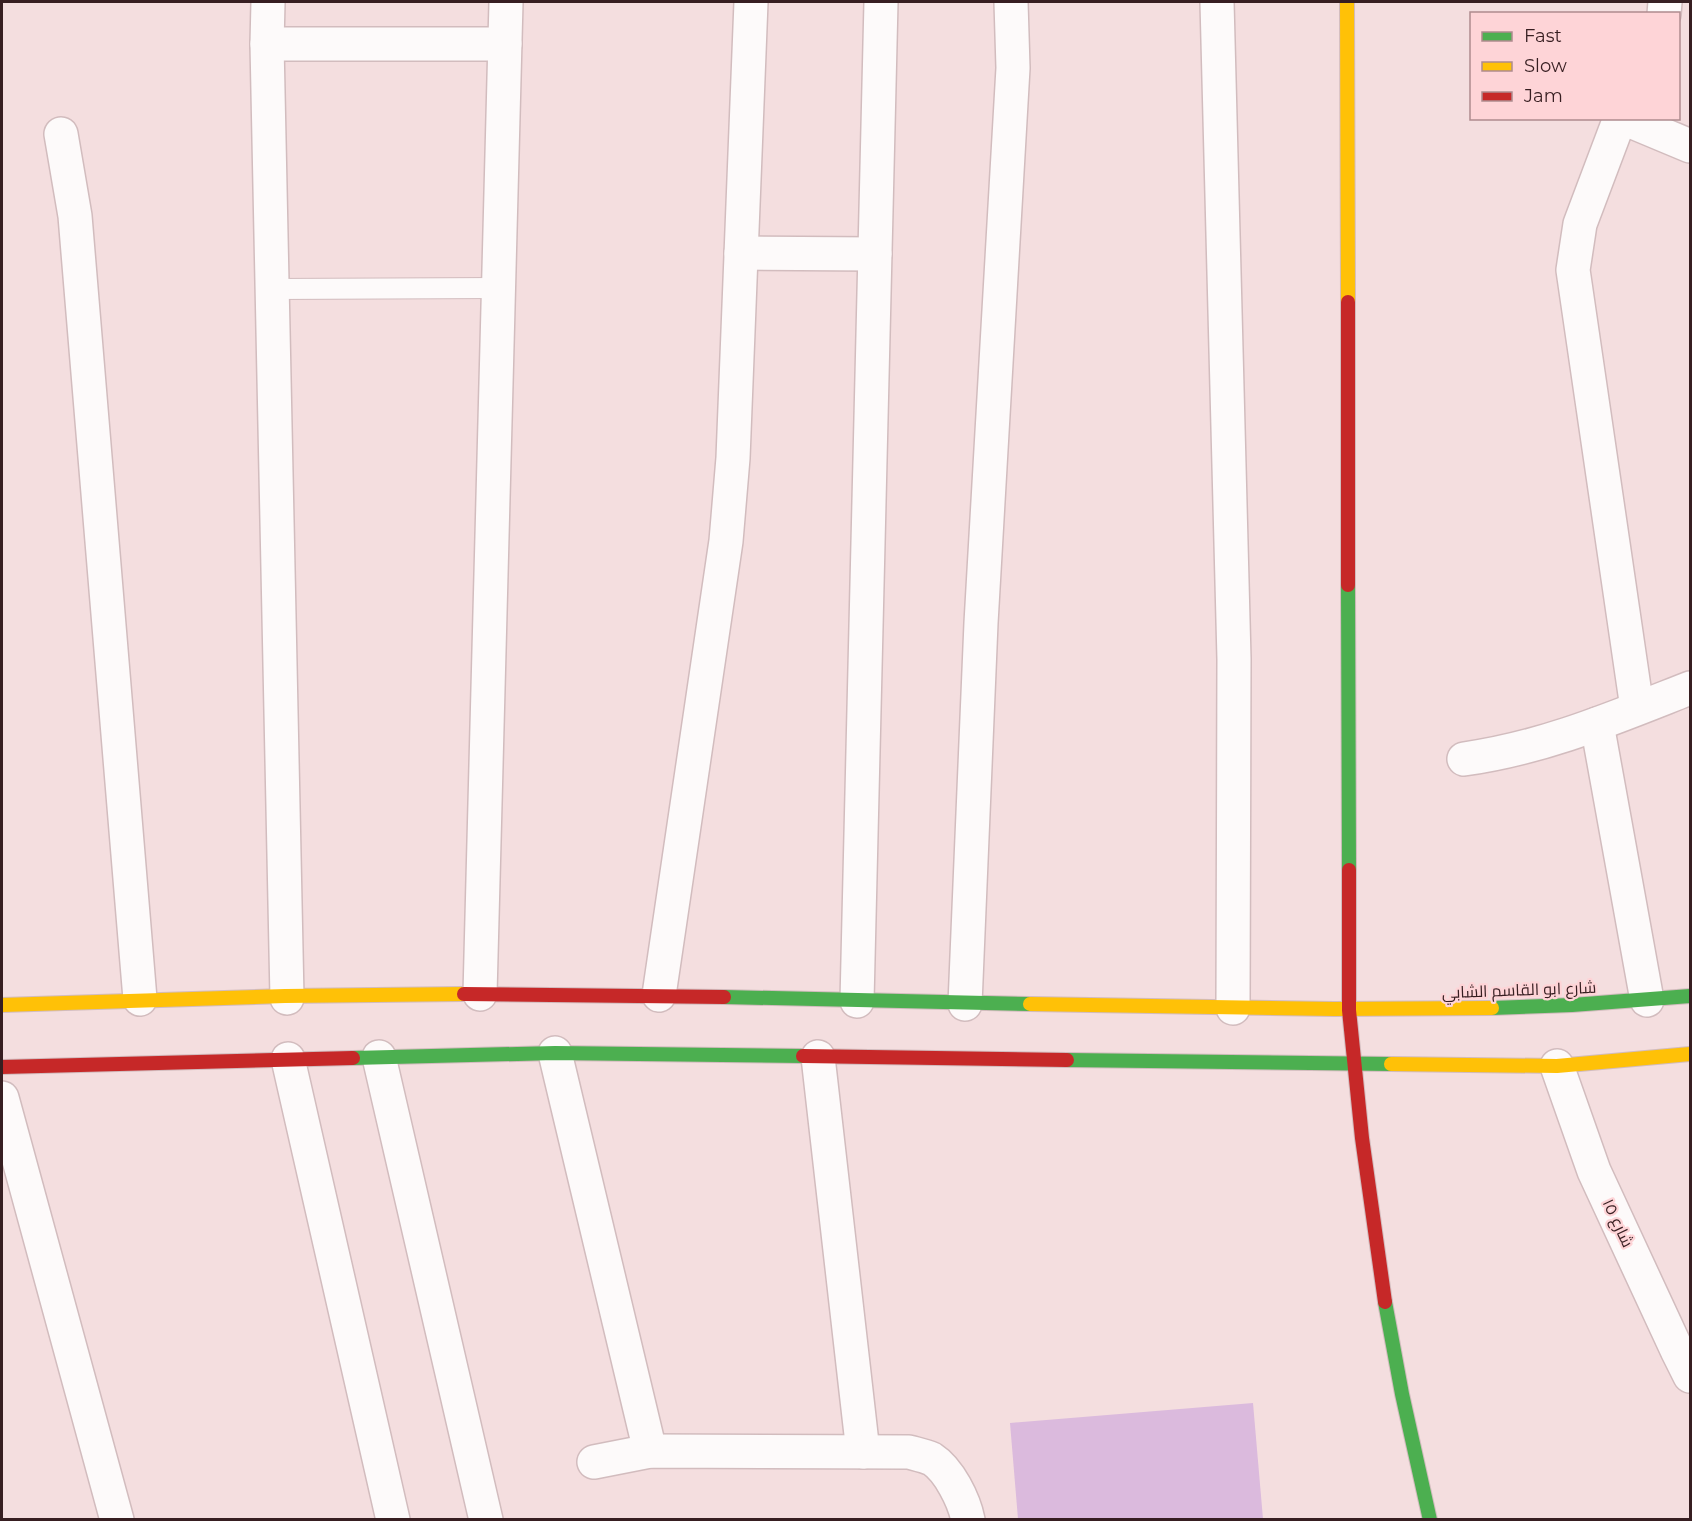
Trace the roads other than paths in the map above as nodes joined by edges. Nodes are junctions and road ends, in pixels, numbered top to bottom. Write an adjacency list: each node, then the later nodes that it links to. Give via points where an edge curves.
1 (268, 2): 8 (street)
2 (506, 2): 9 (street)
3 (751, 2): 14 (street)
4 (881, 2): 15 (street)
5 (1011, 2): 29 (street, via 1013,68 981,623)
6 (1217, 2): 31 (street, via 1234,659)
7 (1347, 2): 32 (street)
8 (267, 44): 9 (street); 17 (street)
9 (505, 44): 16 (street)
10 (1620, 120): 19 (street, via 1580,224 1573,270)
11 (1626, 120): 13 (street)
12 (61, 134): 26 (street, via 75,216)
13 (1690, 146)
14 (741, 252): 15 (street); 23 (street, via 726,541)
15 (875, 254): 27 (street)
16 (499, 288): 17 (lane); 22 (street)
17 (273, 289): 25 (street)
18 (1690, 688): 19 (street)
19 (1637, 708): 20 (street)
20 (1597, 724): 21 (street, via 1503,754); 28 (street)
21 (1464, 759)
22 (480, 994): 23 (street, شارع ابو القاسم الشابي); 25 (street, شارع ابو القاسم الشابي)
23 (659, 995): 27 (street, شارع ابو القاسم الشابي)
24 (1690, 996): 28 (street, شارع ابو القاسم الشابي)
25 (287, 998): 26 (street, شارع ابو القاسم الشابي)
26 (140, 999): 30 (street, شارع ابو القاسم الشابي)
27 (857, 1000): 29 (street, شارع ابو القاسم الشابي)
28 (1647, 1000): 32 (street, شارع ابو القاسم الشابي)
29 (965, 1004): 31 (street, شارع ابو القاسم الشابي)
30 (2, 1005)
31 (1233, 1008): 32 (street, شارع ابو القاسم الشابي)
32 (1349, 1010): 38 (street)
33 (555, 1053): 35 (street); 36 (street); 43 (street)
34 (1690, 1054): 39 (street)
35 (379, 1057): 37 (street); 48 (street)
36 (818, 1057): 38 (street); 44 (street)
37 (288, 1059): 40 (street); 47 (street)
38 (1354, 1064): 39 (street); 50 (street, via 1377,1256 1413,1451)
39 (1557, 1066): 42 (street, شارع ١٥, via 1594,1171)
40 (2, 1067)
41 (2, 1098): 46 (street)
42 (1690, 1376)
43 (650, 1451): 44 (street); 45 (street)
44 (863, 1452): 49 (street, via 909,1452 932,1460 951,1480)
45 (594, 1462)
46 (117, 1520)
47 (393, 1520)
48 (486, 1520)
49 (968, 1520)
50 (1430, 1520)

